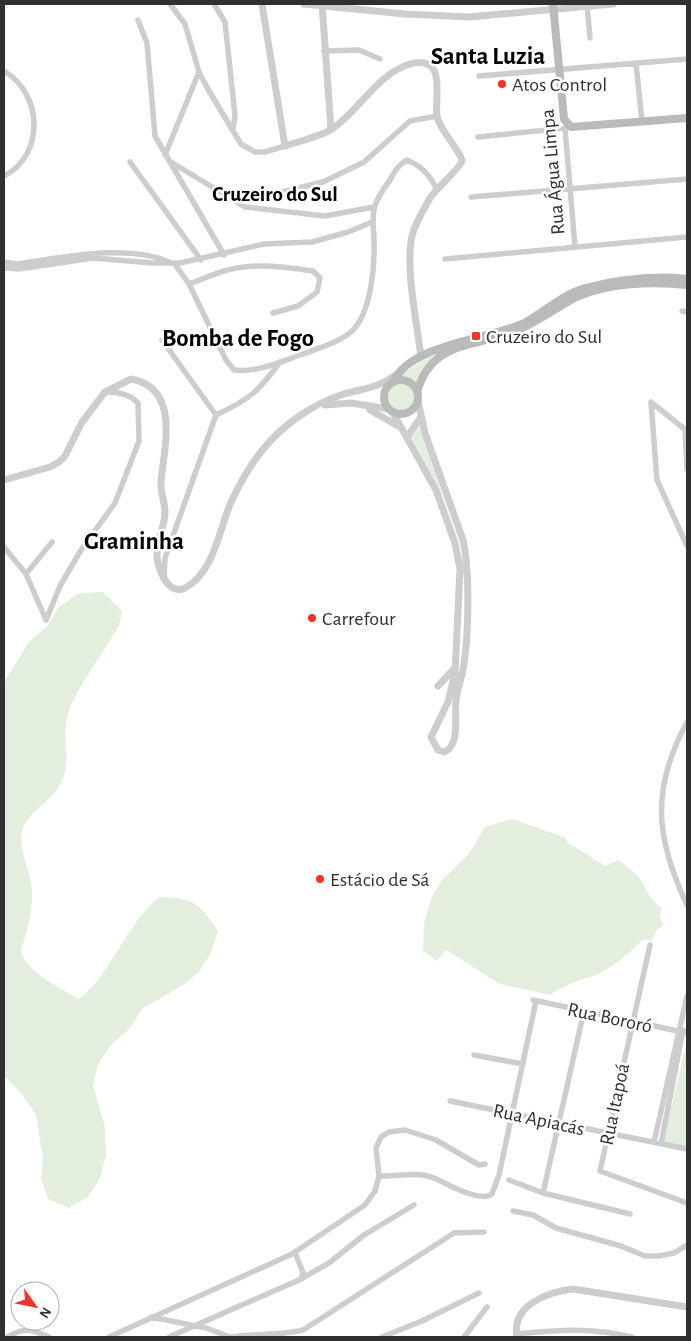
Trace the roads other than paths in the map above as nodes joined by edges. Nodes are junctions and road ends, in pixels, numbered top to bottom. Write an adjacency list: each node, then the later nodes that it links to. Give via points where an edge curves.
1 (170, 4): 17 (street, via 185,24)
2 (214, 4): 23 (street, via 225,22)
3 (262, 4): 26 (street)
4 (304, 4): 6 (street)
5 (613, 4): 8 (street)
6 (322, 5): 7 (street, via 469,17); 11 (street)
7 (553, 6): 8 (street); 15 (main road, Rua Água Limpa)
8 (587, 6): 10 (street)
9 (138, 20): 27 (street, via 147,43 153,128)
10 (590, 38)
11 (324, 51): 12 (street, via 358,50); 24 (street)
12 (380, 58)
13 (687, 59): 14 (street)
14 (636, 63): 15 (street); 21 (street)
15 (559, 69): 18 (street); 22 (main road, Rua Água Limpa)
16 (4, 71): 30 (street, via 18,82 29,99 35,115 35,128 24,159)
17 (200, 72): 23 (street); 27 (street)
18 (479, 76)
19 (437, 116): 24 (street, via 438,81 435,72 430,66 410,64 394,72); 32 (street, via 448,141 462,156 462,161); 34 (street, via 410,121 364,162 323,182 282,192)
20 (687, 118): 21 (main road)
21 (642, 122): 22 (main road)
22 (567, 125): 25 (street); 33 (street, Rua Água Limpa)
23 (233, 129): 26 (street, via 241,144 255,152)
24 (331, 129): 26 (street)
25 (478, 137)
26 (285, 146)
27 (165, 155): 28 (street)
28 (169, 161): 34 (street); 40 (street)
29 (130, 162): 42 (street)
30 (4, 176)
31 (687, 179): 33 (street)
32 (436, 188): 36 (street, via 420,166 407,160 398,165); 51 (street, via 412,235)
33 (570, 188): 35 (street); 39 (street, Rua Água Limpa)
34 (226, 196): 36 (street, via 245,207 325,216)
35 (471, 196)
36 (374, 207): 37 (street)
37 (372, 222): 40 (street, via 312,242 264,244); 52 (street, via 374,241 370,291 362,320 351,332 325,346)
38 (687, 237): 39 (street)
39 (575, 247): 41 (street)
40 (224, 255): 42 (street)
41 (445, 259)
42 (201, 260): 44 (street)
43 (4, 262): 44 (street, via 16,264 97,253 154,256)
44 (172, 263): 45 (street, via 93,258 19,269); 47 (street)
45 (4, 268)
46 (687, 279): 51 (main road, via 650,276 584,288 514,327 448,344)
47 (189, 284): 49 (street, via 217,273 273,265 313,271 320,278 317,292 298,306); 52 (street, via 234,370 244,372)
48 (687, 285): 53 (main road, via 636,284 584,294 516,331 449,350)
49 (273, 313)
50 (162, 340): 64 (street)
51 (422, 357): 54 (main road)
52 (280, 362): 64 (street, via 259,390)
53 (432, 362): 58 (main road, via 422,376); 63 (main road, via 422,383)
54 (397, 374): 55 (main road); 56 (street)
55 (392, 383): 56 (street); 58 (main road, via 406,380); 62 (main road, via 384,397)
56 (379, 386): 61 (street, via 342,394)
57 (105, 392): 69 (street, via 82,422 59,462); 73 (street, via 132,397 139,412 139,441 115,503 81,550 60,586 46,620); 74 (street, via 123,381 137,380 150,387 160,400 166,417 167,445 160,485 165,511 156,551)
58 (418, 392): 59 (main road)
59 (418, 401): 62 (main road, via 407,413); 63 (street)
60 (360, 404): 61 (street, via 334,403); 62 (street); 65 (street)
61 (317, 407): 74 (street, via 282,430 251,464 232,501 207,565 194,581 183,589 173,589)
62 (391, 410): 65 (street)
63 (421, 413): 67 (street); 77 (street, via 467,558 463,668)
64 (216, 415): 74 (street, via 165,558)
65 (402, 429): 67 (street)
66 (686, 430): 68 (street); 71 (street, via 651,402 657,480)
67 (407, 437): 75 (street, via 436,490 455,543 460,569)
68 (687, 469)
69 (4, 480)
70 (52, 542): 73 (street)
71 (687, 546)
72 (4, 547): 73 (street)
73 (26, 574)
74 (164, 578)
75 (456, 658): 76 (street, via 452,672); 77 (street)
76 (438, 686)
77 (453, 698): 77 (street, via 431,737 440,752 447,751 452,744)
78 (687, 722): 79 (street, via 666,773 661,811 661,829)
79 (687, 905)
80 (650, 945): 83 (street, Rua Itapoá)
81 (687, 996): 84 (street)
82 (584, 1011): 83 (street, Rua Bororó); 86 (street, Rua Bororó, via 535,1001); 89 (street)
83 (632, 1021): 84 (street, Rua Bororó); 90 (street, Rua Itapoá)
84 (683, 1030): 91 (street); 92 (street)
85 (474, 1054): 86 (street)
86 (523, 1064): 88 (street)
87 (450, 1101): 88 (street, Rua Apiacás)
88 (512, 1113): 89 (street, Rua Apiacás); 95 (street, via 499,1175 490,1196 478,1197 431,1177 408,1173)
89 (559, 1123): 90 (street, Rua Apiacás); 97 (street)
90 (608, 1133): 91 (street, Rua Apiacás); 98 (street, Rua Itapoá, via 600,1171)
91 (654, 1142): 92 (street, Rua Apiacás)
92 (661, 1144): 93 (street, Rua Apiacás)
93 (687, 1149)
94 (485, 1164): 95 (street, via 479,1165 436,1140 404,1130 380,1137 376,1148)
95 (380, 1176): 104 (street, via 365,1205)
96 (509, 1180): 97 (street)
97 (543, 1193): 101 (street)
98 (687, 1203)
99 (414, 1205): 105 (street)
100 (513, 1211): 103 (street, via 644,1256 674,1253)
101 (630, 1214)
102 (484, 1232): 116 (street, via 454,1233 303,1330)
103 (687, 1245)
104 (295, 1252): 105 (street, via 303,1273); 109 (street)
105 (301, 1279): 110 (street)
106 (479, 1293): 117 (street)
107 (487, 1307): 118 (street)
108 (687, 1307): 111 (street, via 573,1289 558,1291 545,1295 522,1311)
109 (150, 1317): 110 (street); 114 (street)
110 (194, 1325): 115 (street); 116 (street)
111 (516, 1336): 119 (street, via 574,1328)
112 (7, 1337): 113 (street, via 27,1330 35,1330)
113 (48, 1337)
114 (109, 1337)
115 (169, 1337)
116 (230, 1337)
117 (382, 1337)
118 (464, 1337)
119 (632, 1337)

